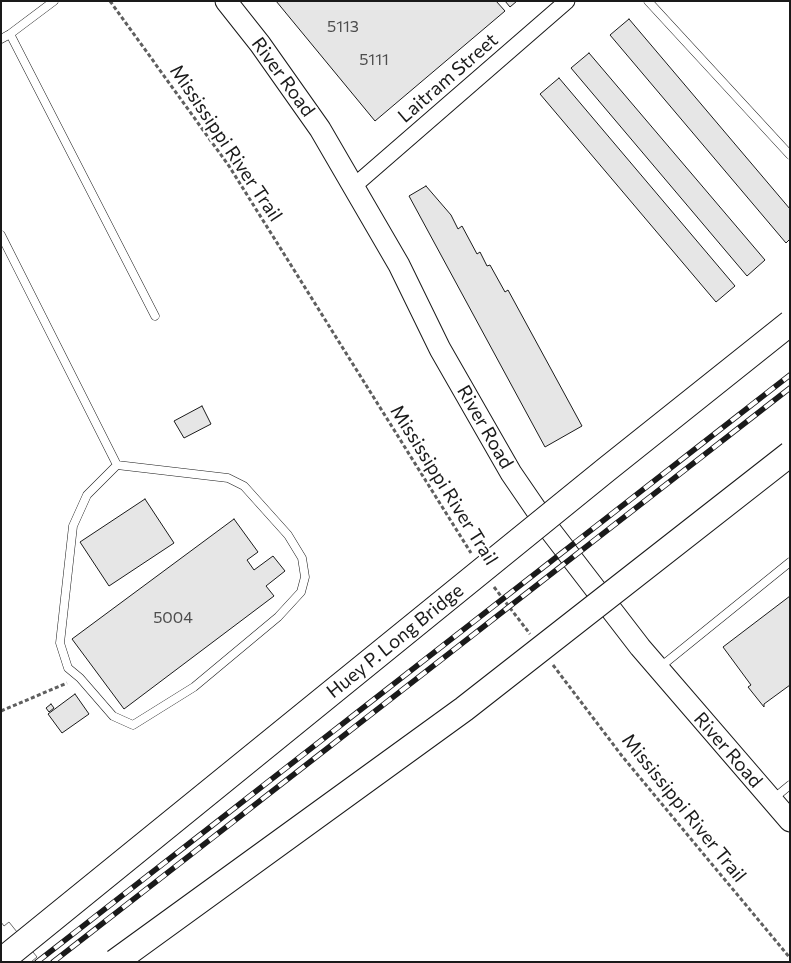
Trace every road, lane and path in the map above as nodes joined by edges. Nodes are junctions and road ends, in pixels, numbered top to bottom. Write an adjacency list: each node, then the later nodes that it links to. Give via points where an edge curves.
1 (54, 1): 6 (lane)
2 (110, 1): 15 (path, Mississippi River Trail, via 229,166)
3 (226, 1): 9 (main road, River Road, via 320,129)
4 (567, 1): 9 (street, Laitram Street)
5 (648, 1): 8 (lane)
6 (10, 34): 7 (lane); 11 (lane)
7 (1, 39)
8 (790, 155)
9 (354, 186): 20 (main road, River Road, via 399,265 440,349 511,473 550,530)
10 (1, 234): 14 (lane)
11 (155, 316)
12 (790, 323): 27 (highway, Huey P. Long Bridge, bridge)
13 (790, 454): 28 (highway, bridge, via 464,709)
14 (117, 465): 21 (lane, via 87,495 73,526 60,643 68,668); 21 (lane, via 228,478 244,486 288,535 302,558 306,577 301,592 278,618 194,687 133,725 113,716)
15 (472, 556)
16 (790, 562): 20 (lane)
17 (493, 585): 18 (path, Mississippi River Trail)
18 (531, 636)
19 (548, 658): 26 (path, Mississippi River Trail, via 622,756)
20 (658, 669): 24 (main road, River Road)
21 (80, 678): 22 (path)
22 (1, 711)
23 (790, 785): 24 (lane)
24 (772, 800): 25 (main road, River Road)
25 (790, 821)
26 (790, 958)
27 (1, 961)
28 (114, 962)

